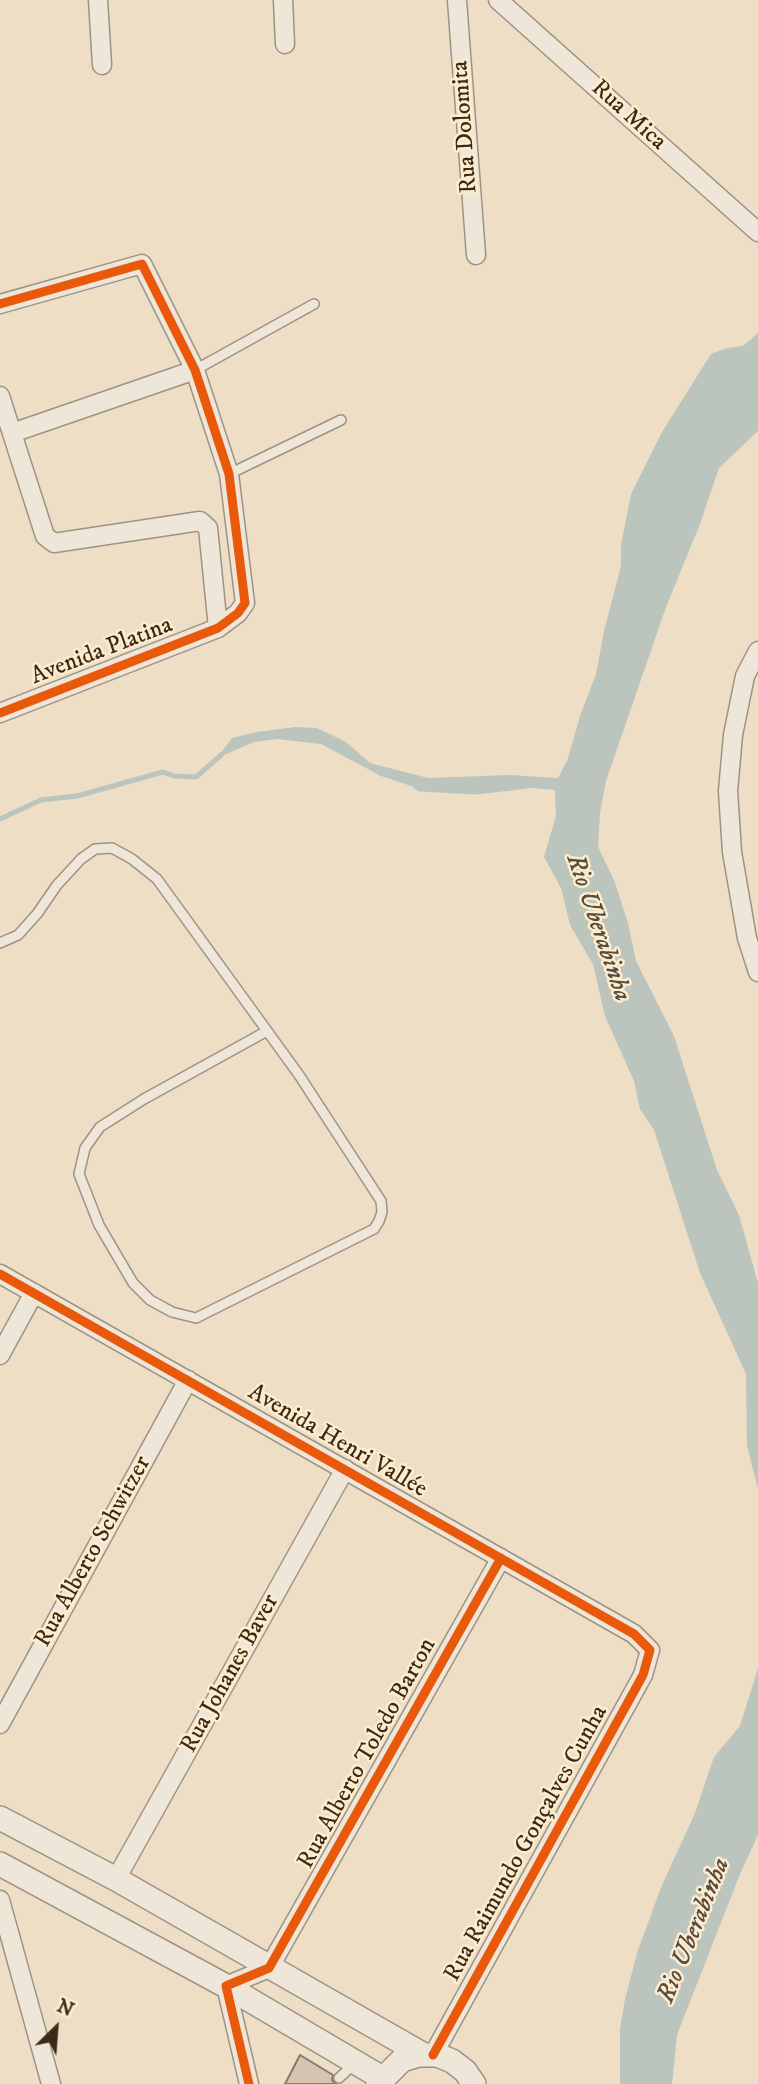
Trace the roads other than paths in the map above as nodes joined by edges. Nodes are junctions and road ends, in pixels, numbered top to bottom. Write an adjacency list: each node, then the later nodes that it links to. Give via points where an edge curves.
1 (98, 0): 6 (street)
2 (283, 0): 5 (street)
3 (457, 0): 8 (street, Rua Dolomita)
4 (498, 0): 7 (street, Rua Mica)
5 (285, 44)
6 (102, 65)
7 (758, 233)
8 (476, 255)
9 (0, 303): 11 (street, via 142,264)
10 (314, 304): 11 (lane)
11 (195, 370): 14 (street); 15 (street)
12 (0, 396): 14 (street)
13 (341, 419): 15 (lane)
14 (12, 433): 16 (street, via 45,536 54,543 200,521 208,527)
15 (229, 474): 16 (street, via 245,603)
16 (218, 628): 19 (street, Avenida Platina)
17 (758, 651): 18 (street)
18 (752, 682): 21 (street, via 733,735 728,791 732,852)
19 (0, 713)
20 (0, 943): 23 (lane, via 18,935 81,859 95,849 112,848 157,878)
21 (752, 943): 22 (street)
22 (758, 972)
23 (267, 1031): 23 (lane, via 100,1127 85,1148 79,1174 99,1225 133,1283 172,1312 196,1318 374,1229 382,1212 381,1201)
24 (0, 1274): 25 (street, Avenida Henri Vallée)
25 (34, 1293): 26 (street); 27 (street, Avenida Henri Vallée)
26 (0, 1355)
27 (188, 1380): 28 (street, Avenida Henri Vallée); 31 (street, Rua Alberto Schwitzer)
28 (345, 1469): 29 (street, Avenida Henri Vallée); 34 (street, Rua Johanes Baver)
29 (501, 1558): 30 (street, Avenida Henri Vallée, via 634,1633); 36 (street, Rua Alberto Toledo Barton)
30 (650, 1650): 38 (street, Rua Raimundo Gonçalves Cunha, via 643,1675)
31 (0, 1724)
32 (2, 1825): 34 (street)
33 (0, 1864): 37 (street)
34 (116, 1879): 36 (street)
35 (0, 1899): 40 (street)
36 (269, 1968): 37 (street); 38 (street)
37 (226, 1986): 39 (street, via 347,2070); 41 (street)
38 (428, 2055): 39 (street, via 402,2060); 42 (street, via 452,2061)
39 (380, 2081)
40 (51, 2084)
41 (249, 2084)
42 (474, 2084)

